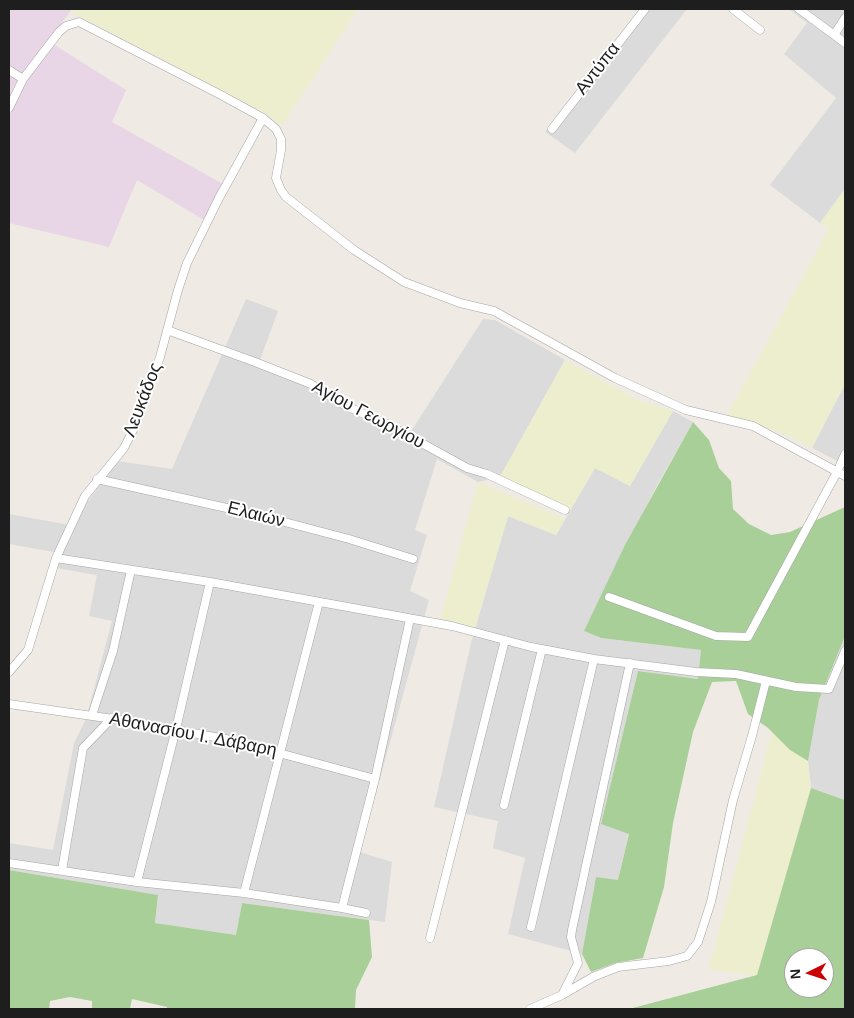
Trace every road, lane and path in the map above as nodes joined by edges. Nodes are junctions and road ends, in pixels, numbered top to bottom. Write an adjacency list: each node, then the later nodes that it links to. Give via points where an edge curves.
1 (645, 9): 12 (street, Αντύπα)
2 (733, 9): 5 (street)
3 (799, 9): 6 (street)
4 (845, 18): 6 (street)
5 (760, 30)
6 (834, 35): 7 (street)
7 (845, 43)
8 (9, 70): 9 (street)
9 (23, 79): 10 (street); 11 (street, via 59,32 79,22)
10 (9, 108)
11 (263, 118): 13 (street, Λευκάδος, via 187,264); 15 (street, via 276,128 281,139 276,178 286,197 354,250 404,282 460,303 494,311 615,378 686,410 754,426)
12 (552, 130)
13 (168, 330): 17 (street, Λευκάδος, via 133,430 124,448); 18 (street, Αγίου Γεωργίου, via 311,384 344,405 389,425 467,468)
14 (845, 454): 15 (street)
15 (837, 472): 16 (street); 23 (street, via 748,637 716,636)
16 (845, 476)
17 (97, 479): 19 (street, Λευκάδος, via 85,496); 20 (street, Ελαιών, via 258,515)
18 (565, 510)
19 (56, 558): 21 (street); 31 (street, Λευκάδος, via 33,638 28,650)
20 (413, 559)
21 (131, 570): 22 (street); 34 (street, via 113,651)
22 (210, 582): 24 (street); 36 (street)
23 (609, 597)
24 (319, 602): 25 (street); 37 (street)
25 (410, 619): 26 (street); 38 (street)
26 (505, 640): 27 (street); 47 (street)
27 (542, 649): 29 (street); 39 (street)
28 (845, 651): 32 (street, via 829,689)
29 (594, 659): 30 (street); 46 (street)
30 (630, 663): 32 (street, via 736,674); 48 (street, via 572,930 578,963)
31 (9, 672)
32 (766, 682): 48 (street, via 698,942 687,956 618,967)
33 (9, 704): 34 (street, Αθανασίου Ι. Δάβαρη)
34 (92, 715): 35 (street, Αθανασίου Ι. Δάβαρη)
35 (112, 718): 36 (street, Αθανασίου Ι. Δάβαρη); 41 (street, via 83,748)
36 (176, 729): 37 (street, Αθανασίου Ι. Δάβαρη); 42 (street)
37 (280, 752): 38 (street, Αθανασίου Ι. Δάβαρη); 43 (street)
38 (375, 779): 44 (street)
39 (504, 804)
40 (9, 863): 41 (street)
41 (62, 870): 42 (street)
42 (137, 882): 43 (street)
43 (244, 893): 44 (street)
44 (342, 908): 45 (street)
45 (366, 913)
46 (531, 927)
47 (430, 938)
48 (562, 995): 49 (street)
49 (530, 1009)

